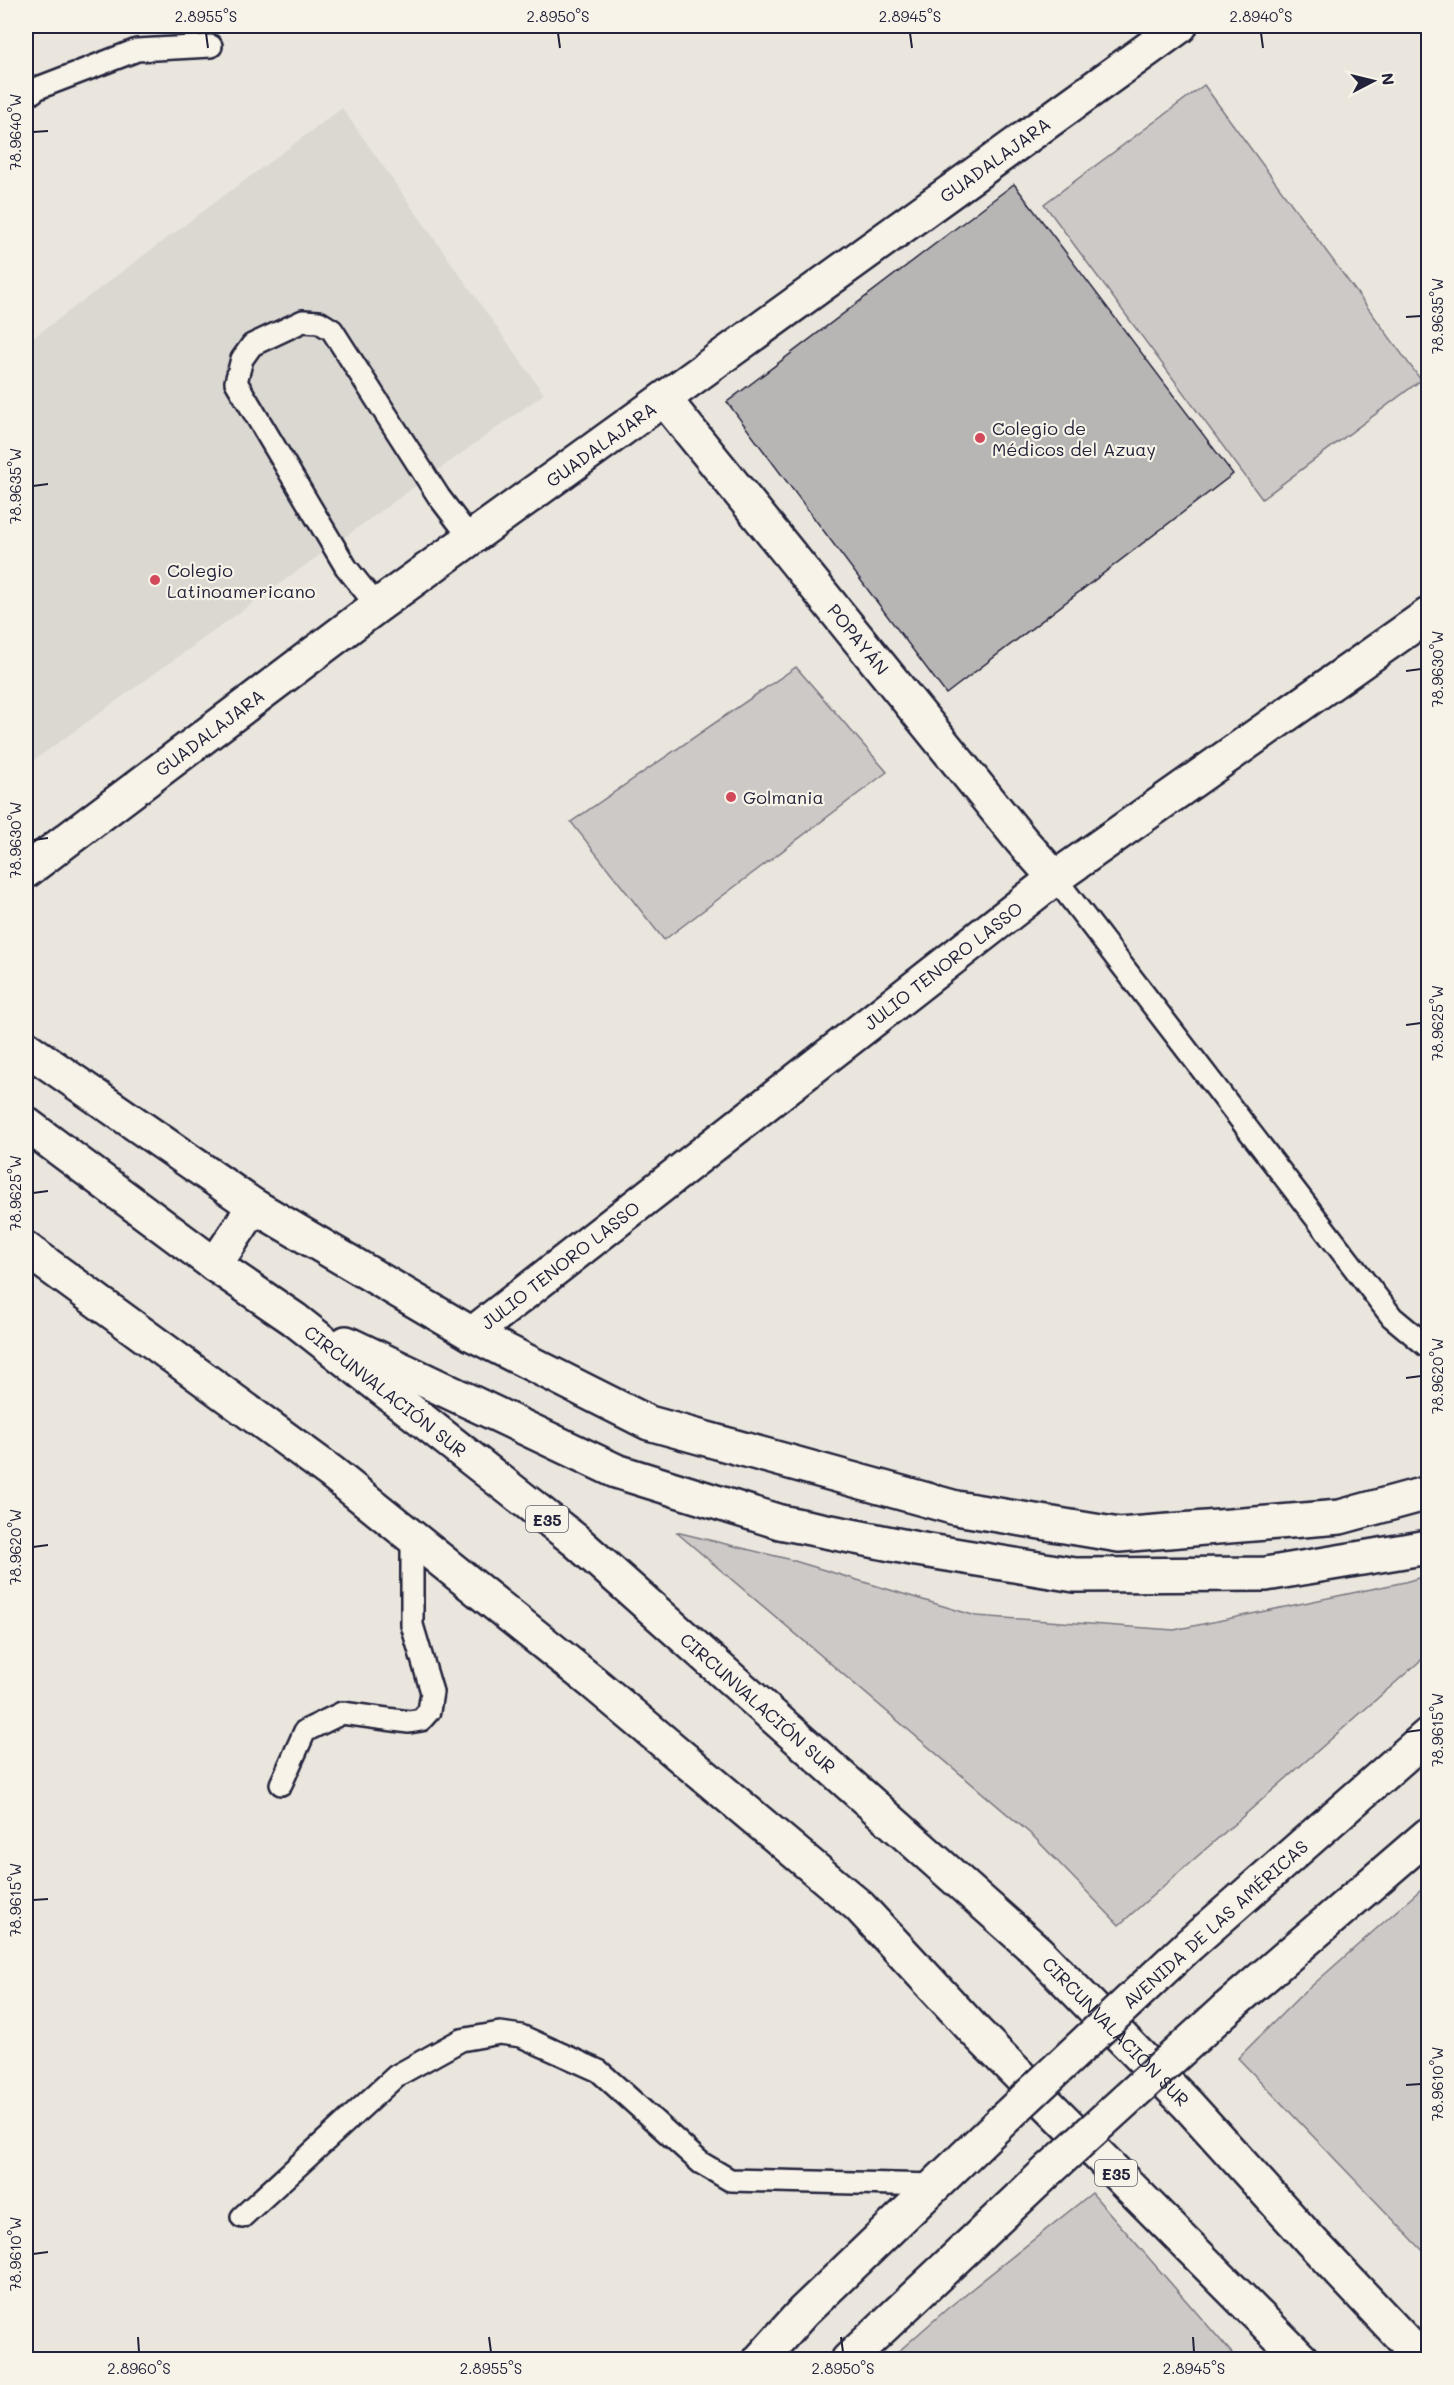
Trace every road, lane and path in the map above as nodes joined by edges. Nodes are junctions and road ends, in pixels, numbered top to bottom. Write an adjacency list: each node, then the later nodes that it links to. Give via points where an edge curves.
1 (1180, 26): 4 (main road, GUADALAJARA)
2 (211, 46): 3 (lane, via 137,50 38,88)
3 (26, 97)
4 (664, 399): 5 (main road, GUADALAJARA); 9 (main road, POPAYÁN)
5 (471, 539): 6 (main road, GUADALAJARA); 6 (lane, via 439,497 332,330 319,322 303,321 252,345 242,359 236,382 346,567)
6 (377, 606): 8 (main road, GUADALAJARA)
7 (1428, 615): 9 (main road, JULIO TENORO LASSO)
8 (26, 871)
9 (1055, 878): 16 (main road, JULIO TENORO LASSO); 17 (lane, via 1392,1317)
10 (26, 1048): 12 (main road)
11 (26, 1124): 14 (main road, CIRCUNVALACIÓN SUR / E35)
12 (254, 1206): 14 (main road); 16 (main road)
13 (26, 1249): 19 (main road, E35, via 331,1472)
14 (215, 1265): 15 (main road, CIRCUNVALACIÓN SUR / E35)
15 (294, 1319): 20 (main road, via 616,1471 780,1522 1075,1575 1266,1574); 29 (main road, CIRCUNVALACIÓN SUR / E35, via 575,1540 1038,1952 1188,2105)
16 (472, 1334): 18 (main road, via 649,1423 956,1508 1119,1535 1340,1517)
17 (1428, 1347)
18 (1428, 1493)
19 (412, 1537): 22 (lane, via 412,1625 432,1692 429,1711 420,1720 409,1722 342,1713 323,1722 305,1731); 28 (main road, E35, via 596,1684 859,1906 976,2031)
20 (1428, 1547)
21 (1428, 1735): 24 (main road, AVENIDA DE LAS AMÉRICAS, bridge, via 1189,1945)
22 (281, 1784)
23 (1428, 1835): 27 (main road, bridge, via 1226,2009)
24 (935, 2185): 25 (lane, via 730,2180 701,2163 599,2071 521,2036 500,2033 461,2040 396,2076); 26 (main road, AVENIDA DE LAS AMÉRICAS, via 803,2312)
25 (242, 2217)
26 (760, 2360)
27 (848, 2360)
28 (1302, 2360)
29 (1423, 2360)

